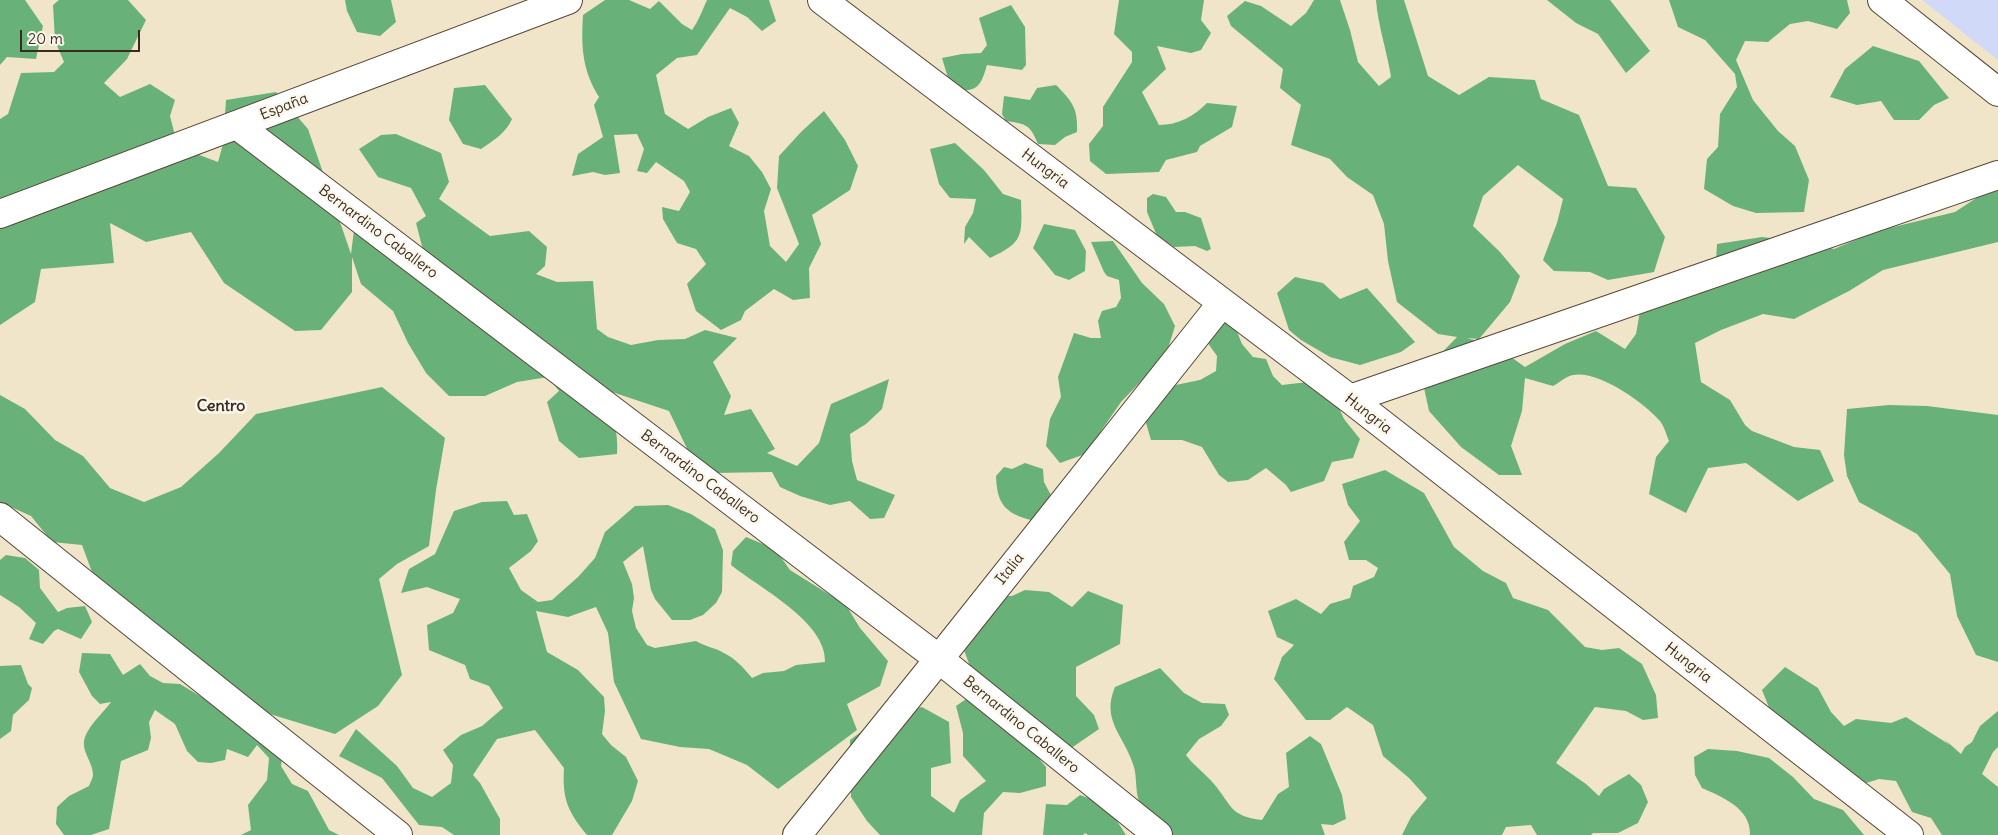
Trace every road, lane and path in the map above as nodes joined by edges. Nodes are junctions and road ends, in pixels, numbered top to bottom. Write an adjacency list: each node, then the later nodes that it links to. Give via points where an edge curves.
1 (568, 0): 5 (street, España)
2 (822, 0): 8 (street, Hungria)
3 (1882, 0): 4 (street)
4 (1998, 92)
5 (238, 125): 7 (street, España); 11 (street, Bernardino Caballero)
6 (1998, 175): 9 (street)
7 (0, 214)
8 (1222, 302): 9 (street, Hungria); 11 (street, Italia)
9 (1350, 399): 15 (street, Hungria)
10 (0, 517): 12 (street)
11 (939, 659): 13 (street, Italia); 14 (street, Bernardino Caballero)
12 (398, 835)
13 (797, 835)
14 (1158, 835)
15 (1909, 835)

